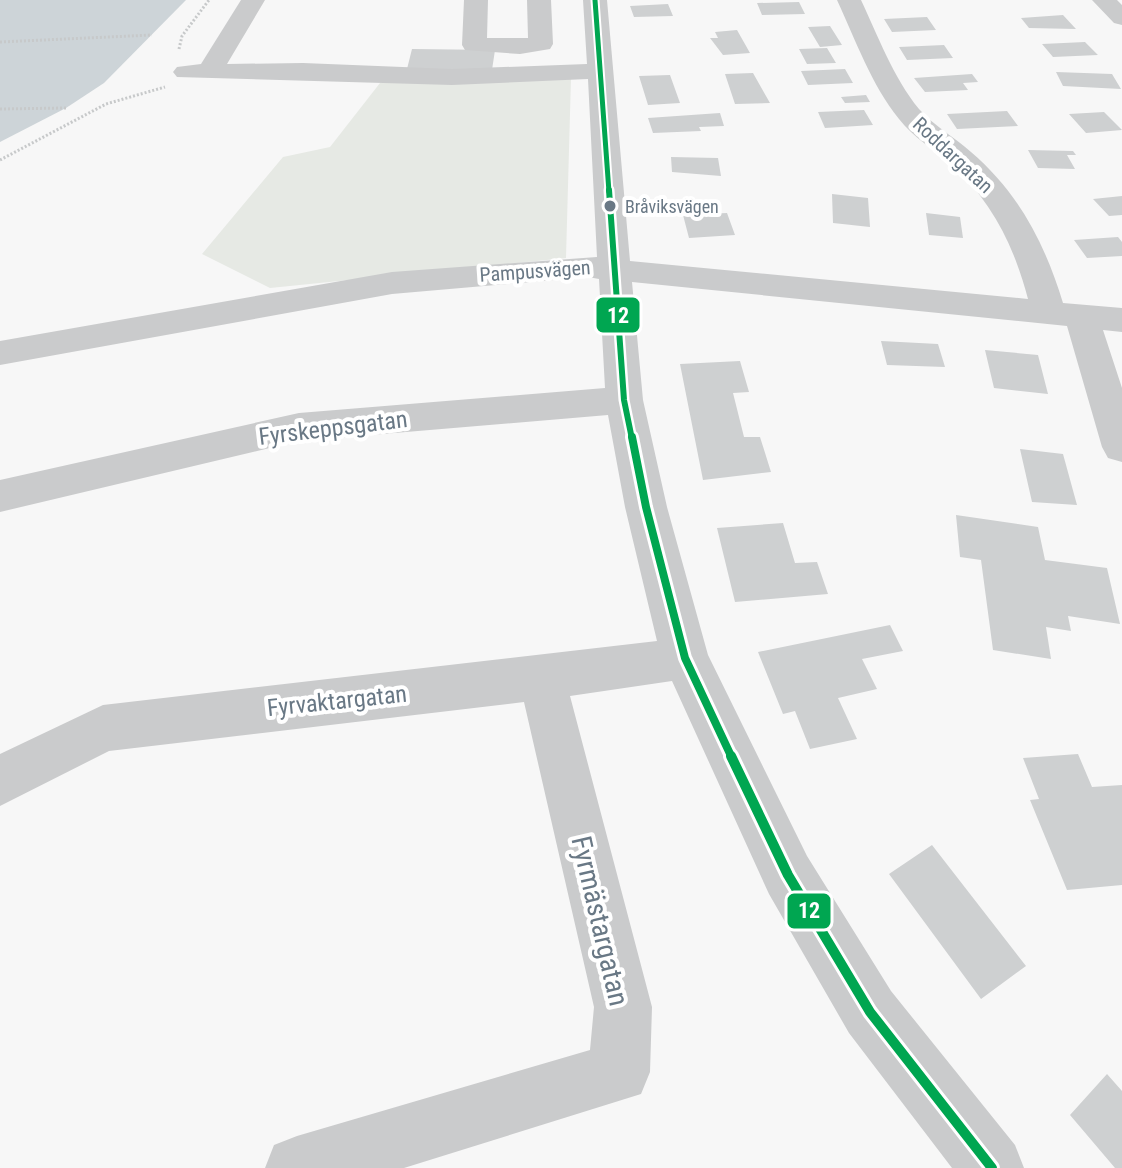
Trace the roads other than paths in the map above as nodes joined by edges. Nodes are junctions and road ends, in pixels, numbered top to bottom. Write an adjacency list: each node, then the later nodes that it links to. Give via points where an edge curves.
1 (253, 0): 10 (street, via 197,72)
2 (476, 0): 8 (street, via 474,45)
3 (539, 0): 8 (street, via 541,44)
4 (595, 0): 9 (street)
5 (849, 0): 12 (street, Roddargatan, via 909,114 992,188 1016,221)
6 (1104, 0): 7 (street)
7 (1122, 18)
8 (520, 47): 10 (street)
9 (601, 71): 10 (street); 11 (street)
10 (520, 76)
11 (615, 267): 12 (street, Pampusvägen); 14 (street, Pampusvägen, via 392,283); 15 (street)
12 (1065, 314): 13 (street, Pampusvägen); 16 (street, Roddargatan)
13 (1122, 320)
14 (0, 353)
15 (624, 400): 17 (street, Fyrskeppsgatan, via 299,427); 18 (street)
16 (1122, 447)
17 (0, 496)
18 (685, 658): 19 (street, Fyrvaktargatan); 22 (street, via 788,875 861,999)
19 (542, 678): 20 (street, Fyrvaktargatan, via 103,728); 21 (street, Fyrmästargatan, via 623,1007 619,1072)
20 (0, 781)
21 (297, 1168)
22 (992, 1168)

